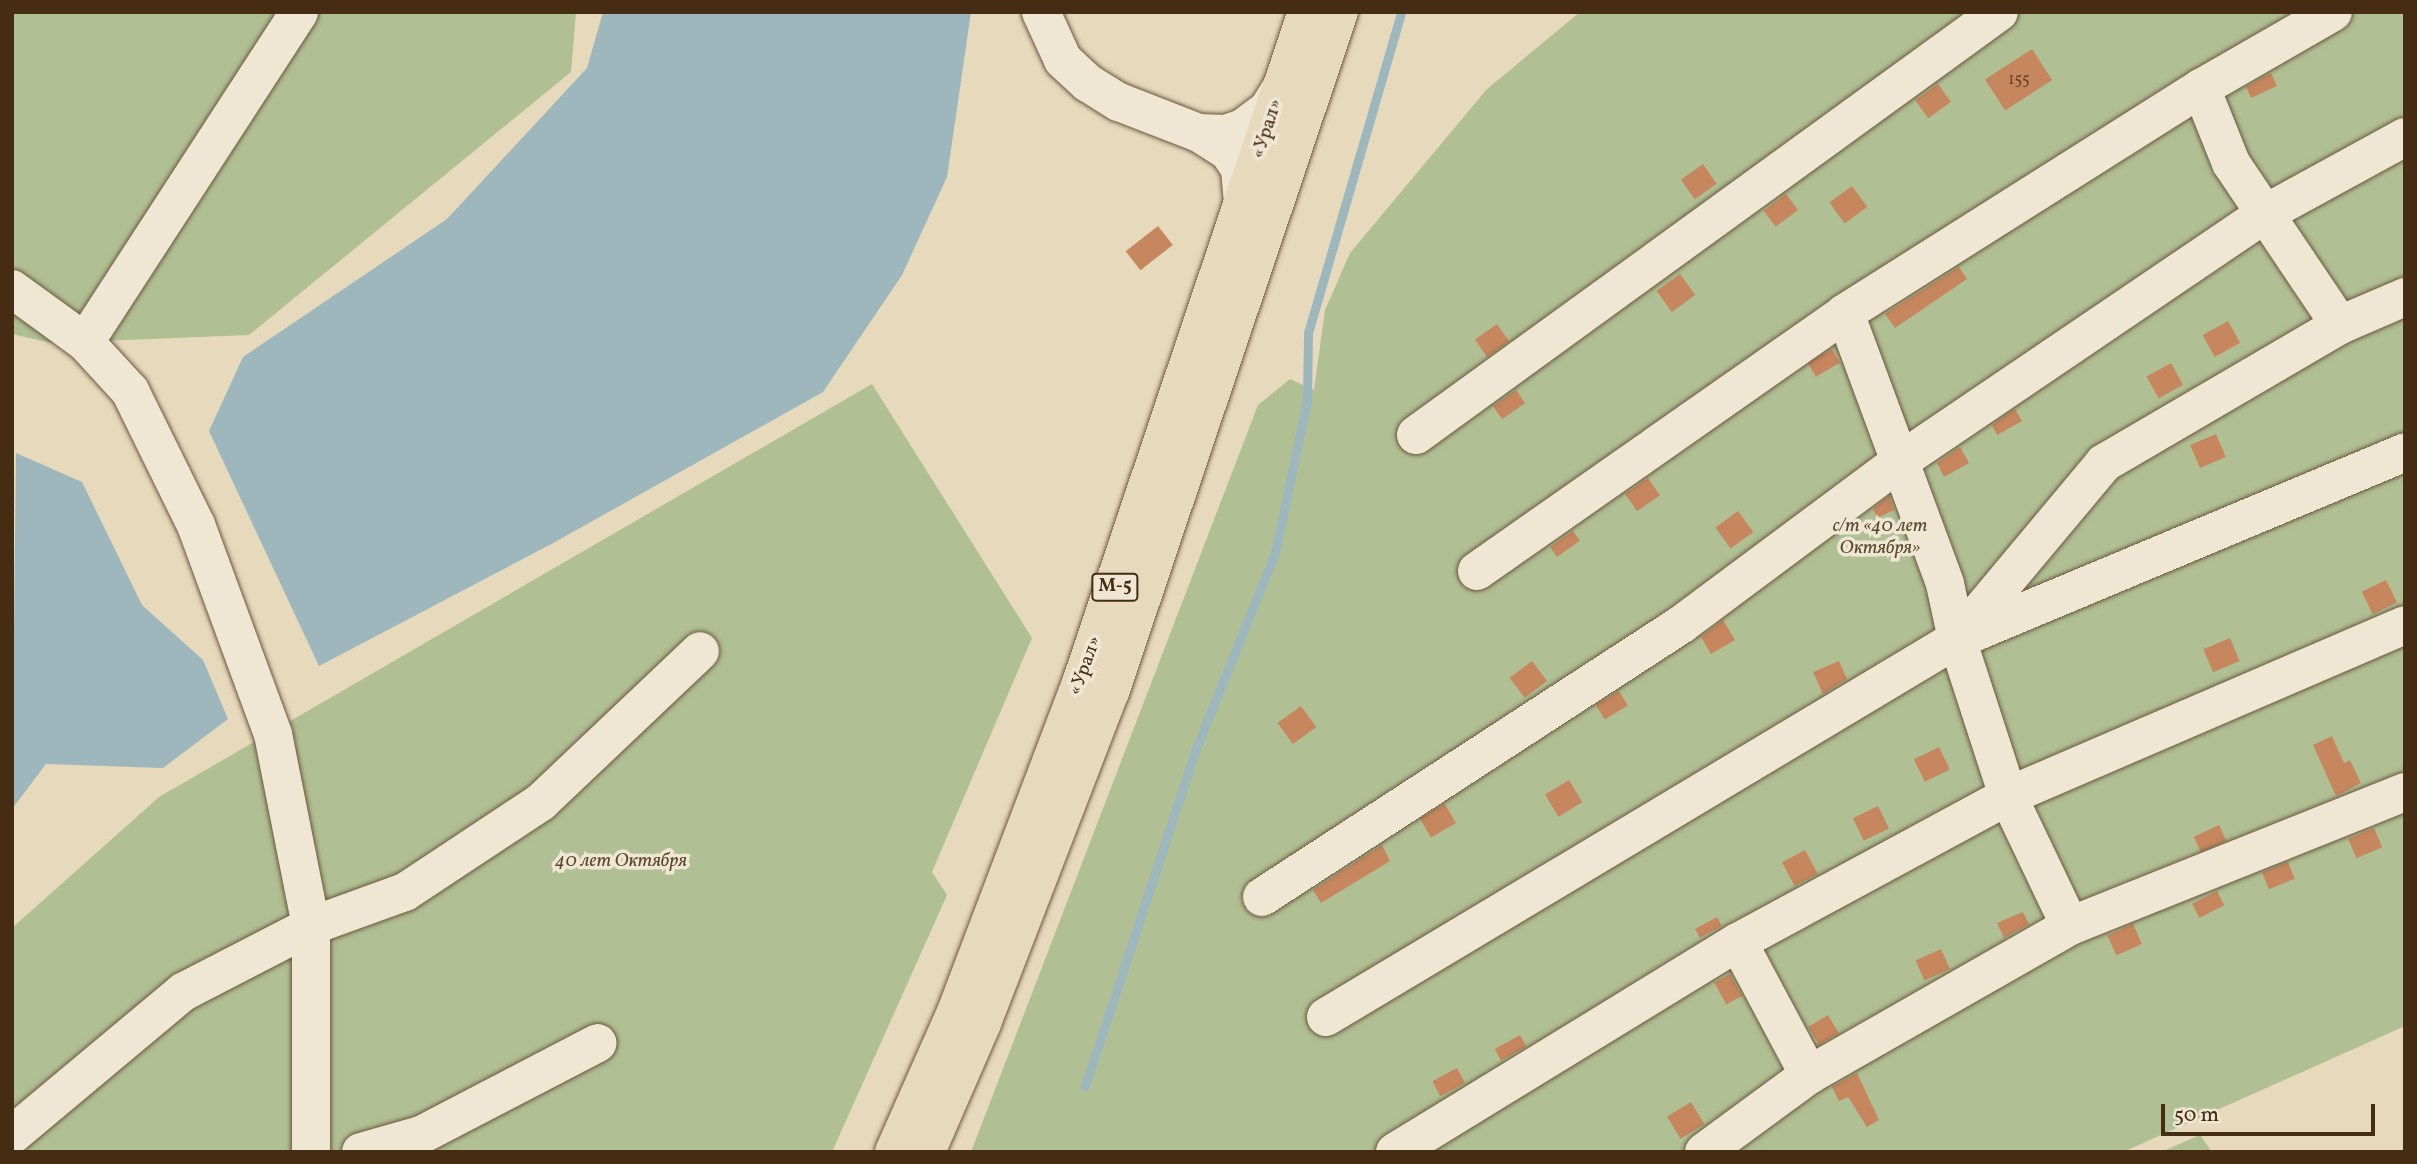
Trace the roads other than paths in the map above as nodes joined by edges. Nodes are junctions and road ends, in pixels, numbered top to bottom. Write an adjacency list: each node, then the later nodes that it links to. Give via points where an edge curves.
1 (299, 12): 17 (lane)
2 (1041, 12): 9 (lane, via 1063,60 1088,83 1119,102)
3 (1307, 12): 7 (highway, «Урал» / М-5)
4 (1339, 12): 38 (highway, «Урал» / М-5, via 1110,692 982,1023)
5 (1999, 12): 18 (lane)
6 (2333, 12): 8 (lane)
7 (1282, 87): 9 (lane, via 1268,109 1243,128 1225,134); 11 (highway, «Урал» / М-5)
8 (2201, 88): 12 (lane, via 2231,163); 15 (lane)
9 (1199, 133): 11 (lane, via 1235,159 1242,178)
10 (2405, 137): 12 (lane)
11 (1243, 207): 37 (highway, «Урал» / М-5, via 1081,683 956,1012)
12 (2268, 212): 16 (lane); 20 (lane)
13 (12, 289): 17 (lane)
14 (2405, 297): 16 (lane)
15 (1845, 313): 20 (lane); 21 (lane)
16 (2340, 325): 23 (lane, via 2104,463)
17 (85, 342): 28 (lane, via 130,391 196,526 273,734)
18 (1416, 435)
19 (2405, 452): 23 (lane)
20 (1903, 459): 23 (lane, via 1945,584); 27 (lane, via 1682,624)
21 (1477, 571)
22 (2405, 625): 26 (lane)
23 (1957, 639): 26 (lane); 31 (lane)
24 (700, 651): 28 (lane, via 541,802 405,892)
25 (2405, 792): 29 (lane)
26 (2008, 796): 29 (lane); 30 (lane)
27 (1262, 897)
28 (310, 926): 34 (lane, via 183,992); 35 (lane)
29 (2070, 926): 33 (lane)
30 (1738, 942): 33 (lane); 39 (lane)
31 (1326, 1017)
32 (598, 1043): 36 (lane, via 421,1135)
33 (1809, 1075): 40 (lane)
34 (12, 1135)
35 (311, 1152)
36 (361, 1152)
37 (894, 1152)
38 (926, 1152)
39 (1395, 1152)
40 (1704, 1152)

